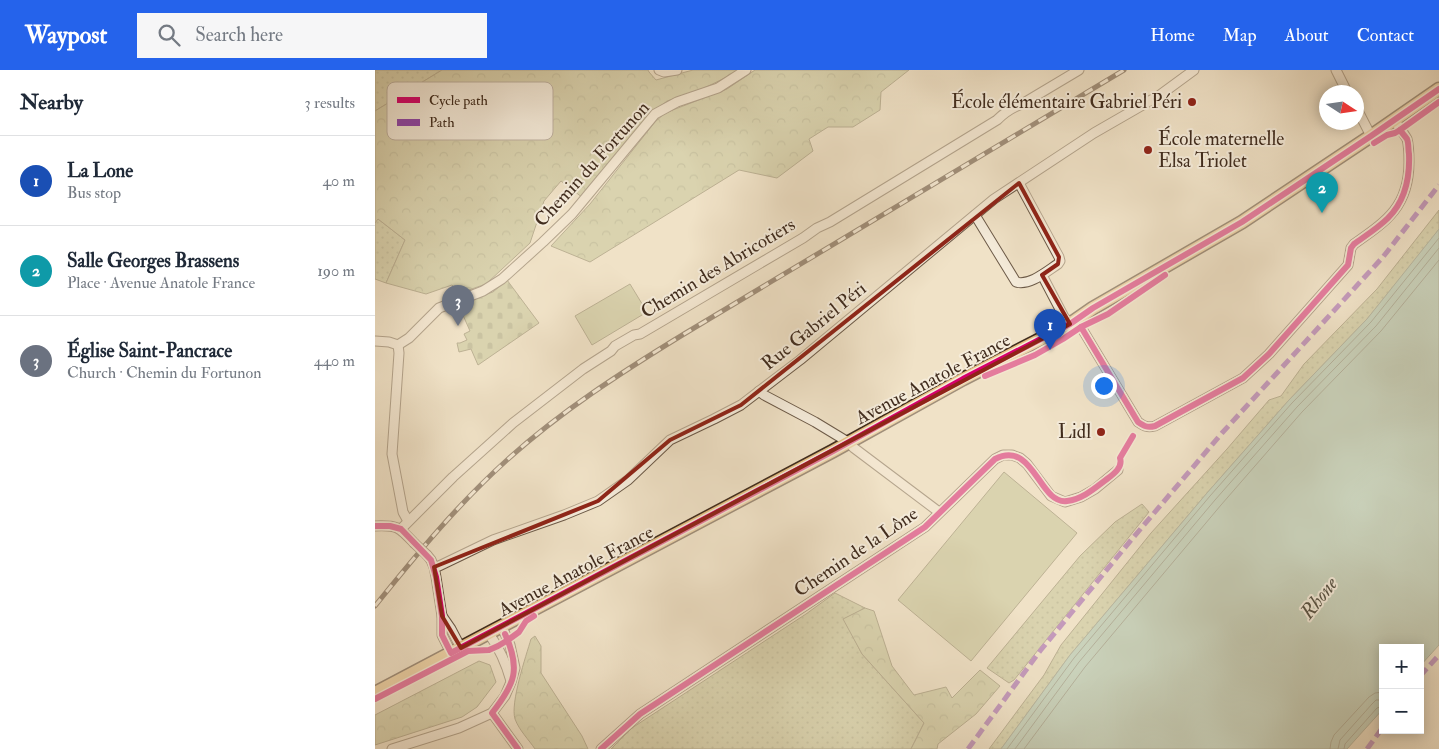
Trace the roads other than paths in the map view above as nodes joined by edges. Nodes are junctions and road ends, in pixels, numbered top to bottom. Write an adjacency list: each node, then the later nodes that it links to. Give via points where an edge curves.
1 (659, 70): 2 (street)
2 (677, 70)
3 (746, 70): 17 (street, Chemin du Fortunon, via 718,88 677,102 655,114 572,214 502,279 483,291 439,308)
4 (1079, 70): 22 (street, Chemin des Abricotiers, via 830,222 615,346 513,423)
5 (1194, 70): 12 (street, Rue Gabriel Péri, via 1160,95 1094,133)
6 (1336, 70): 7 (street)
7 (1344, 85)
8 (1439, 89): 9 (main road, Avenue Anatole France)
9 (1394, 119): 11 (main road, Avenue Anatole France); 15 (street, via 1406,139 1409,158 1408,182 1395,210 1354,244 1348,265 1269,354 1243,378 1155,426 1144,426 1138,422 1081,327)
10 (1364, 122): 11 (street)
11 (1371, 136): 15 (main road, Avenue Anatole France, via 1242,222)
12 (1019, 183): 13 (street, Rue Gabriel Péri); 14 (street, via 1060,261)
13 (975, 215): 14 (street, via 1016,282 1021,284); 18 (street, Rue Gabriel Péri)
14 (1041, 275): 15 (street)
15 (1070, 324): 19 (main road, Avenue Anatole France)
16 (375, 341): 17 (street)
17 (398, 346): 22 (street, via 392,454)
18 (759, 391): 19 (street, Chemin de la Lône); 25 (street, Rue Gabriel Péri, via 741,405 670,440 628,480 598,502 493,540)
19 (848, 442): 21 (street, Chemin de la Lône); 26 (main road, Avenue Anatole France)
20 (1118, 470): 21 (street, Chemin de la Lône, via 1081,498 1065,502 1051,496 1020,458 1003,455)
21 (939, 512): 34 (street, Chemin de la Lône, via 925,526 640,714)
22 (407, 521): 24 (street, Chemin des Abricotiers)
23 (375, 526): 24 (street)
24 (401, 529): 25 (street, bridge, via 427,555)
25 (434, 567): 28 (street, via 442,616 451,629)
26 (502, 627): 27 (main road, Avenue Anatole France); 29 (street, via 513,654 515,668)
27 (489, 634): 28 (main road, Avenue Anatole France); 29 (street, via 504,658)
28 (456, 651): 30 (main road, Avenue Anatole France)
29 (511, 682): 31 (street)
30 (379, 691)
31 (492, 713): 32 (street, via 459,728); 33 (street)
32 (392, 749)
33 (518, 749)
34 (601, 749)

